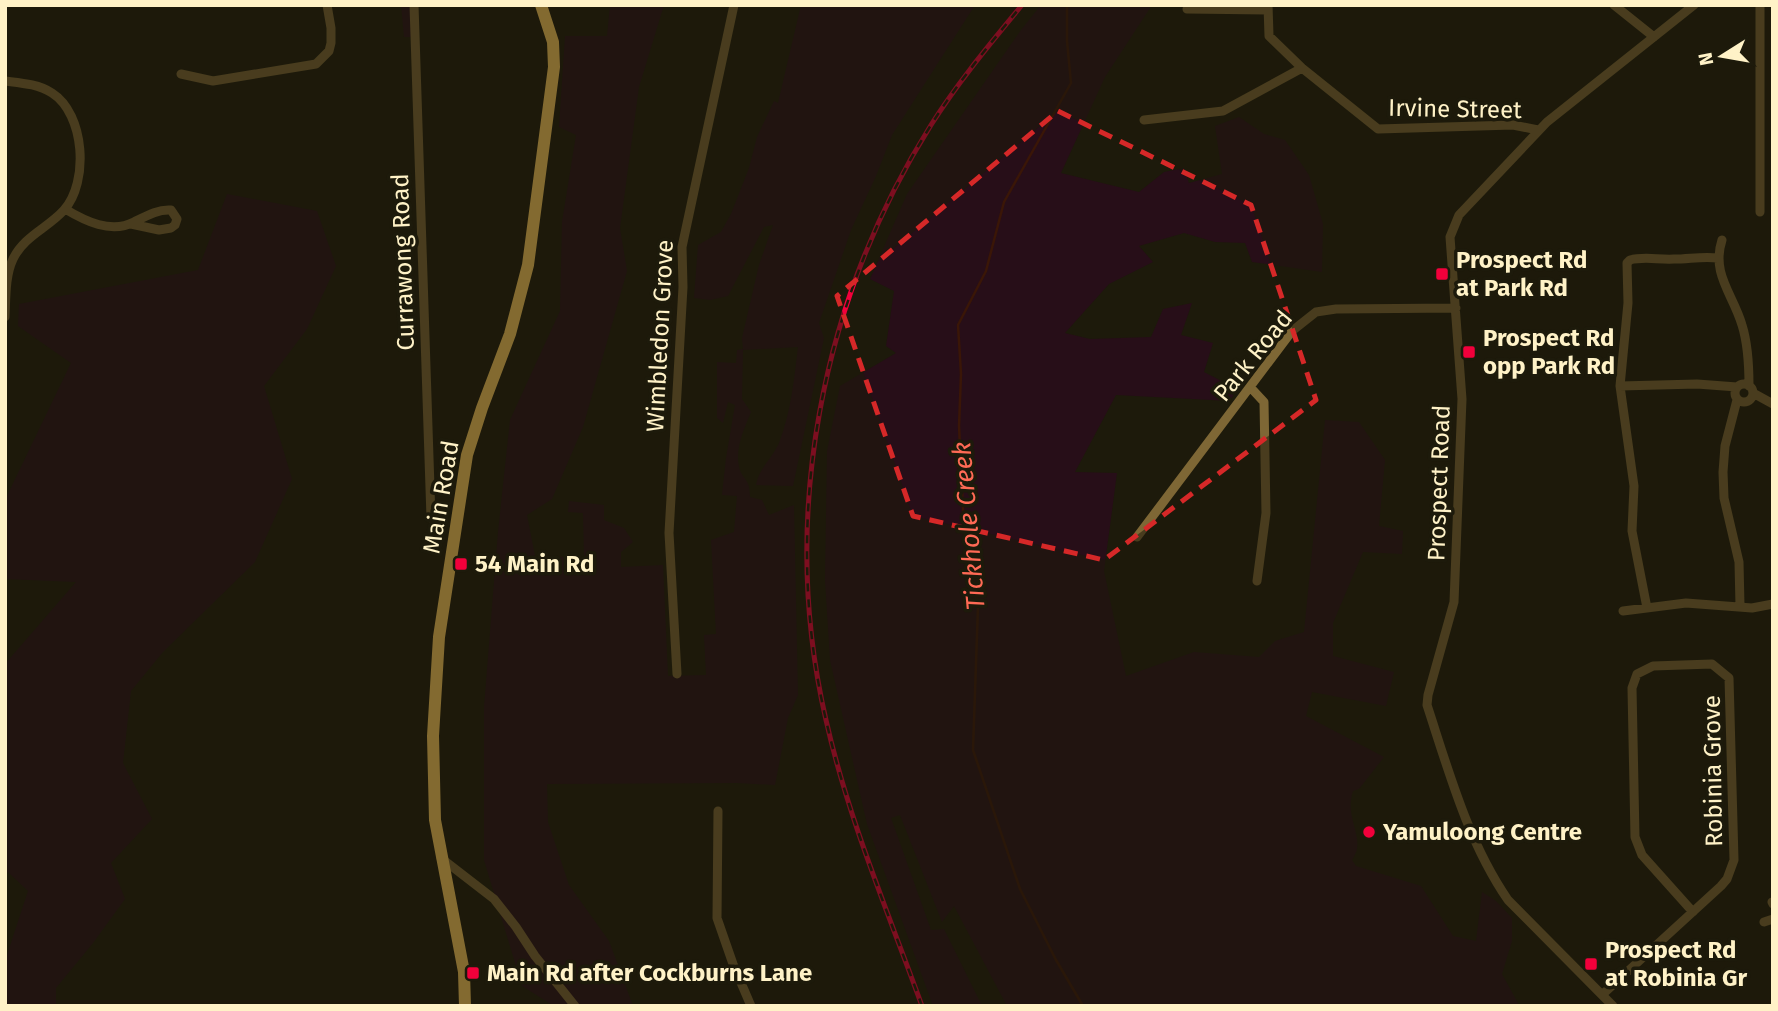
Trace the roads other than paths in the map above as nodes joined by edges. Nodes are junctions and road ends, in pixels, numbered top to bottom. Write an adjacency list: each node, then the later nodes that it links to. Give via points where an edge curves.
1 (327, 5): 12 (street, via 331,43 316,64 213,81)
2 (414, 5): 27 (street, Currawong Road)
3 (541, 5): 36 (main road, Main Road, via 553,42 554,67 528,265 510,334 467,455 439,637 433,736 435,820)
4 (734, 5): 34 (street, Wimbledon Grove, via 682,247 669,533)
5 (1614, 5): 10 (street)
6 (1694, 5): 10 (street, Prospect Road)
7 (1760, 5): 17 (street)
8 (1268, 8): 9 (street); 11 (street, Irvine Street, via 1269,36)
9 (1187, 9)
10 (1654, 37): 15 (street, Prospect Road)
11 (1302, 68): 14 (street, via 1223,111); 15 (street, Irvine Street, via 1378,129 1514,125)
12 (181, 74)
13 (5, 81): 16 (street, via 49,90 73,120 79,169)
14 (1144, 120)
15 (1538, 130): 21 (street, Prospect Road, via 1458,215 1450,237)
16 (65, 209): 18 (street, via 96,225); 22 (street, via 13,257)
17 (1760, 212)
18 (131, 224)
19 (1722, 240): 20 (street)
20 (1718, 258): 23 (street, via 1630,260); 25 (street, via 1721,280 1743,327 1748,366)
21 (1456, 307): 24 (street, Park Road, via 1316,312 1293,331); 38 (street, Prospect Road, via 1462,398 1454,602 1427,705 1457,798 1497,883 1508,900)
22 (5, 317)
23 (1620, 386): 25 (street, via 1697,384); 32 (street, via 1635,500 1632,531)
24 (1251, 388): 28 (street, Park Road); 29 (street, via 1264,402 1266,513)
25 (1743, 393): 26 (street); 31 (street, via 1723,458 1723,485 1740,562)
26 (1769, 403)
27 (431, 518)
28 (1137, 537)
29 (1257, 581)
30 (1773, 604): 31 (street)
31 (1740, 606): 32 (street, via 1686,603)
32 (1647, 608): 33 (street)
33 (1623, 611)
34 (677, 674)
35 (718, 811): 41 (street, via 717,918)
36 (441, 858): 39 (main road, Main Road, via 462,959); 40 (street, via 494,899)
37 (1693, 912): 37 (street, Robinia Grove, via 1727,879 1734,860 1731,685 1712,664 1653,666 1637,674 1632,688 1635,837 1642,855); 38 (street, Robinia Grove)
38 (1603, 994): 42 (street, Prospect Road)
39 (465, 1006)
40 (575, 1006)
41 (751, 1006)
42 (1613, 1006)

